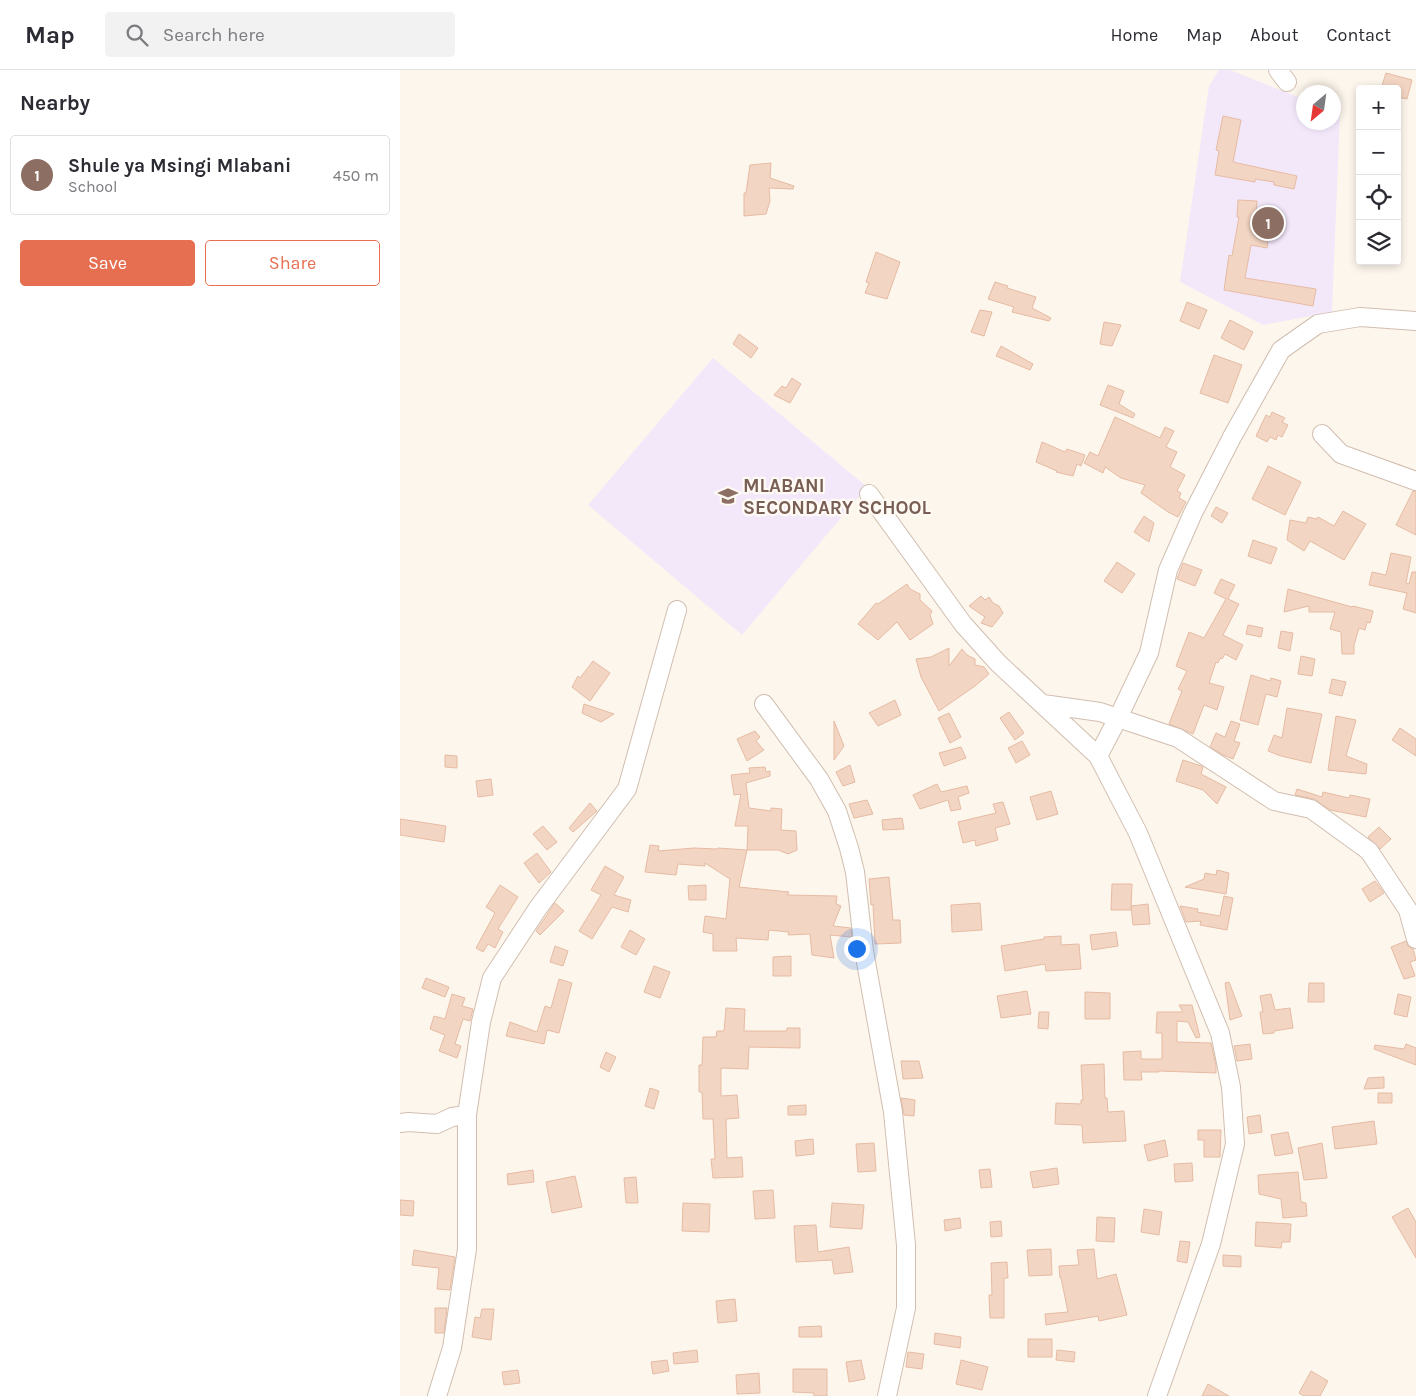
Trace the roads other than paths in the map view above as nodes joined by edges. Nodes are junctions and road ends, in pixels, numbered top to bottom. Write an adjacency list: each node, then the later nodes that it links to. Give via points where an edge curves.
1 (1416, 321): 8 (street, via 1360,316 1318,324 1281,350 1192,513 1168,570 1148,653)
2 (1322, 434): 3 (street, via 1341,454)
3 (1416, 481)
4 (869, 494): 7 (street, via 963,624 998,663)
5 (677, 610): 11 (street, via 627,789 538,908 492,978 481,1022)
6 (764, 704): 14 (street, via 819,778 837,812 855,872 864,951 893,1112 906,1245 906,1308)
7 (1043, 704): 8 (street, via 1100,712); 9 (street)
8 (1118, 718): 9 (street); 10 (street, via 1178,738 1274,801 1312,809 1369,851 1408,910)
9 (1098, 756): 15 (street, via 1138,833 1220,1033 1231,1088 1235,1144 1211,1244)
10 (1416, 939)
11 (467, 1115): 12 (street, via 437,1124); 13 (street, via 467,1248 452,1348)
12 (400, 1123)
13 (437, 1396)
14 (887, 1396)
15 (1156, 1396)

